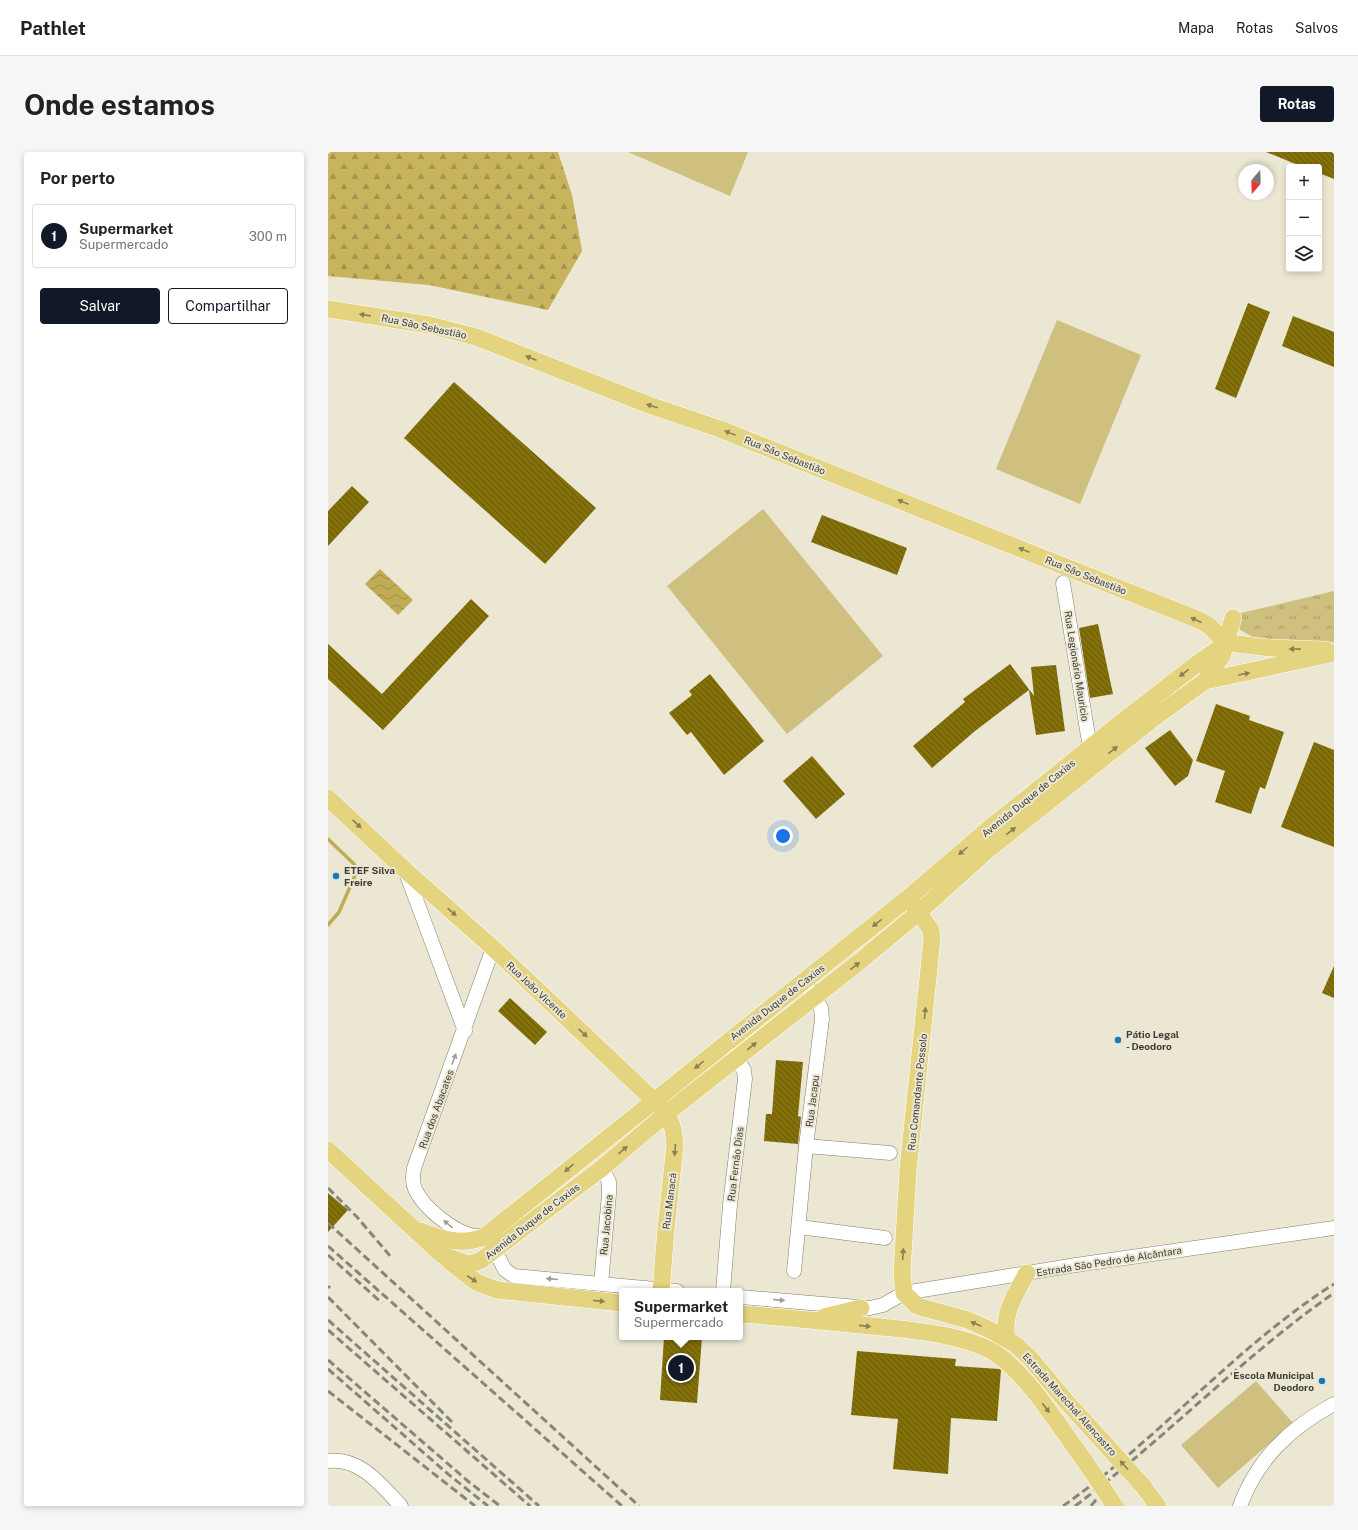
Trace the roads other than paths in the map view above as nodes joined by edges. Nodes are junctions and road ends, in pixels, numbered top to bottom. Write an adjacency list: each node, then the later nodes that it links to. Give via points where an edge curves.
1 (328, 309): 4 (main road, Rua São Sebastião, one-way to 1, via 1199,620 1106,582 720,429 649,405 476,337 429,325)
2 (1064, 583): 7 (street, Rua Legionário Maurício)
3 (1233, 618): 4 (main road)
4 (1227, 643): 5 (main road, Avenida Duque de Caxias, one-way to 4); 6 (main road, via 1218,665); 7 (main road, Avenida Duque de Caxias, one-way to 7)
5 (1334, 652): 6 (main road, Avenida Duque de Caxias, one-way to 5)
6 (1205, 681): 11 (main road, Avenida Duque de Caxias, one-way to 6, via 990,848 1150,721)
7 (1090, 748): 10 (main road, Avenida Duque de Caxias, one-way to 10)
8 (328, 798): 9 (main road, Rua João Vicente, one-way to 9)
9 (405, 870): 12 (main road, Rua João Vicente, one-way to 12); 15 (street, Rua João Vicente)
10 (908, 898): 11 (main road, Rua Comandante Possolo); 13 (main road, Avenida Duque de Caxias, one-way to 13)
11 (919, 912): 14 (main road, Avenida Duque de Caxias, one-way to 11); 37 (main road, Rua Comandante Possolo, one-way to 11, via 902,1278 908,1170 932,939 930,930)
12 (493, 948): 15 (street, Rua dos Abacates); 18 (main road, Rua João Vicente, one-way to 18)
13 (803, 981): 14 (street, Rua Jacapu); 16 (main road, Avenida Duque de Caxias)
14 (815, 996): 17 (main road, Avenida Duque de Caxias, one-way to 14); 20 (street, Rua Jacapu, via 821,1008 822,1019)
15 (465, 1031): 27 (street, Rua dos Abacates, one-way to 15, via 462,1233 451,1226 423,1201 413,1183 414,1168)
16 (724, 1044): 17 (street, Rua Fernão Dias); 18 (main road, Avenida Duque de Caxias, one-way to 18)
17 (736, 1059): 19 (main road, Avenida Duque de Caxias); 36 (street, Rua Fernão Dias, via 744,1070 745,1079)
18 (654, 1100): 19 (main road, Rua João Vicente); 27 (main road, Avenida Duque de Caxias, one-way to 27)
19 (667, 1113): 23 (main road, Avenida Duque de Caxias, one-way to 19); 35 (main road, Rua Manacá, one-way to 35, via 673,1128 675,1145)
20 (806, 1146): 22 (street); 25 (street, Rua Jacapu)
21 (328, 1150): 24 (main road)
22 (890, 1153)
23 (602, 1168): 29 (main road, Avenida Duque de Caxias); 33 (street, Rua Jacobina, via 609,1187)
24 (410, 1227): 27 (main road, Avenida Duque de Caxias, via 458,1242); 30 (main road, Avenida Duque de Caxias)
25 (799, 1228): 28 (street); 31 (street, Rua Jacapu)
26 (1334, 1228): 32 (street, Estrada São Pedro de Alcântara)
27 (484, 1237)
28 (885, 1238)
29 (495, 1251): 30 (main road, Avenida Duque de Caxias, via 480,1261 468,1264); 33 (street, one-way to 29, via 514,1276 505,1270)
30 (442, 1255): 39 (main road, one-way to 39, via 471,1279 497,1290)
31 (794, 1271)
32 (1027, 1273): 37 (street, Estrada São Pedro de Alcântara); 43 (main road, via 1008,1312 1005,1329)
33 (601, 1284): 34 (street)
34 (641, 1288)
35 (661, 1288)
36 (723, 1288)
37 (904, 1293): 40 (street, via 883,1305); 43 (main road, Estrada Marechal Alencastro, one-way to 37, via 968,1320 917,1306)
38 (743, 1297): 40 (street, one-way to 40)
39 (619, 1303)
40 (861, 1308): 42 (main road)
41 (743, 1314): 42 (main road, Estrada Marechal Alencastro)
42 (812, 1320): 47 (main road, Estrada Marechal Alencastro, one-way to 47, bridge, via 917,1331 990,1350 1022,1377 1084,1460)
43 (1007, 1339): 48 (main road, Estrada Marechal Alencastro, one-way to 43, bridge, via 1030,1358)
44 (1334, 1404): 49 (street, via 1309,1418 1278,1444 1261,1466)
45 (328, 1461): 46 (street, via 338,1460 363,1469)
46 (401, 1506)
47 (1114, 1506)
48 (1158, 1506)
49 (1240, 1506)

